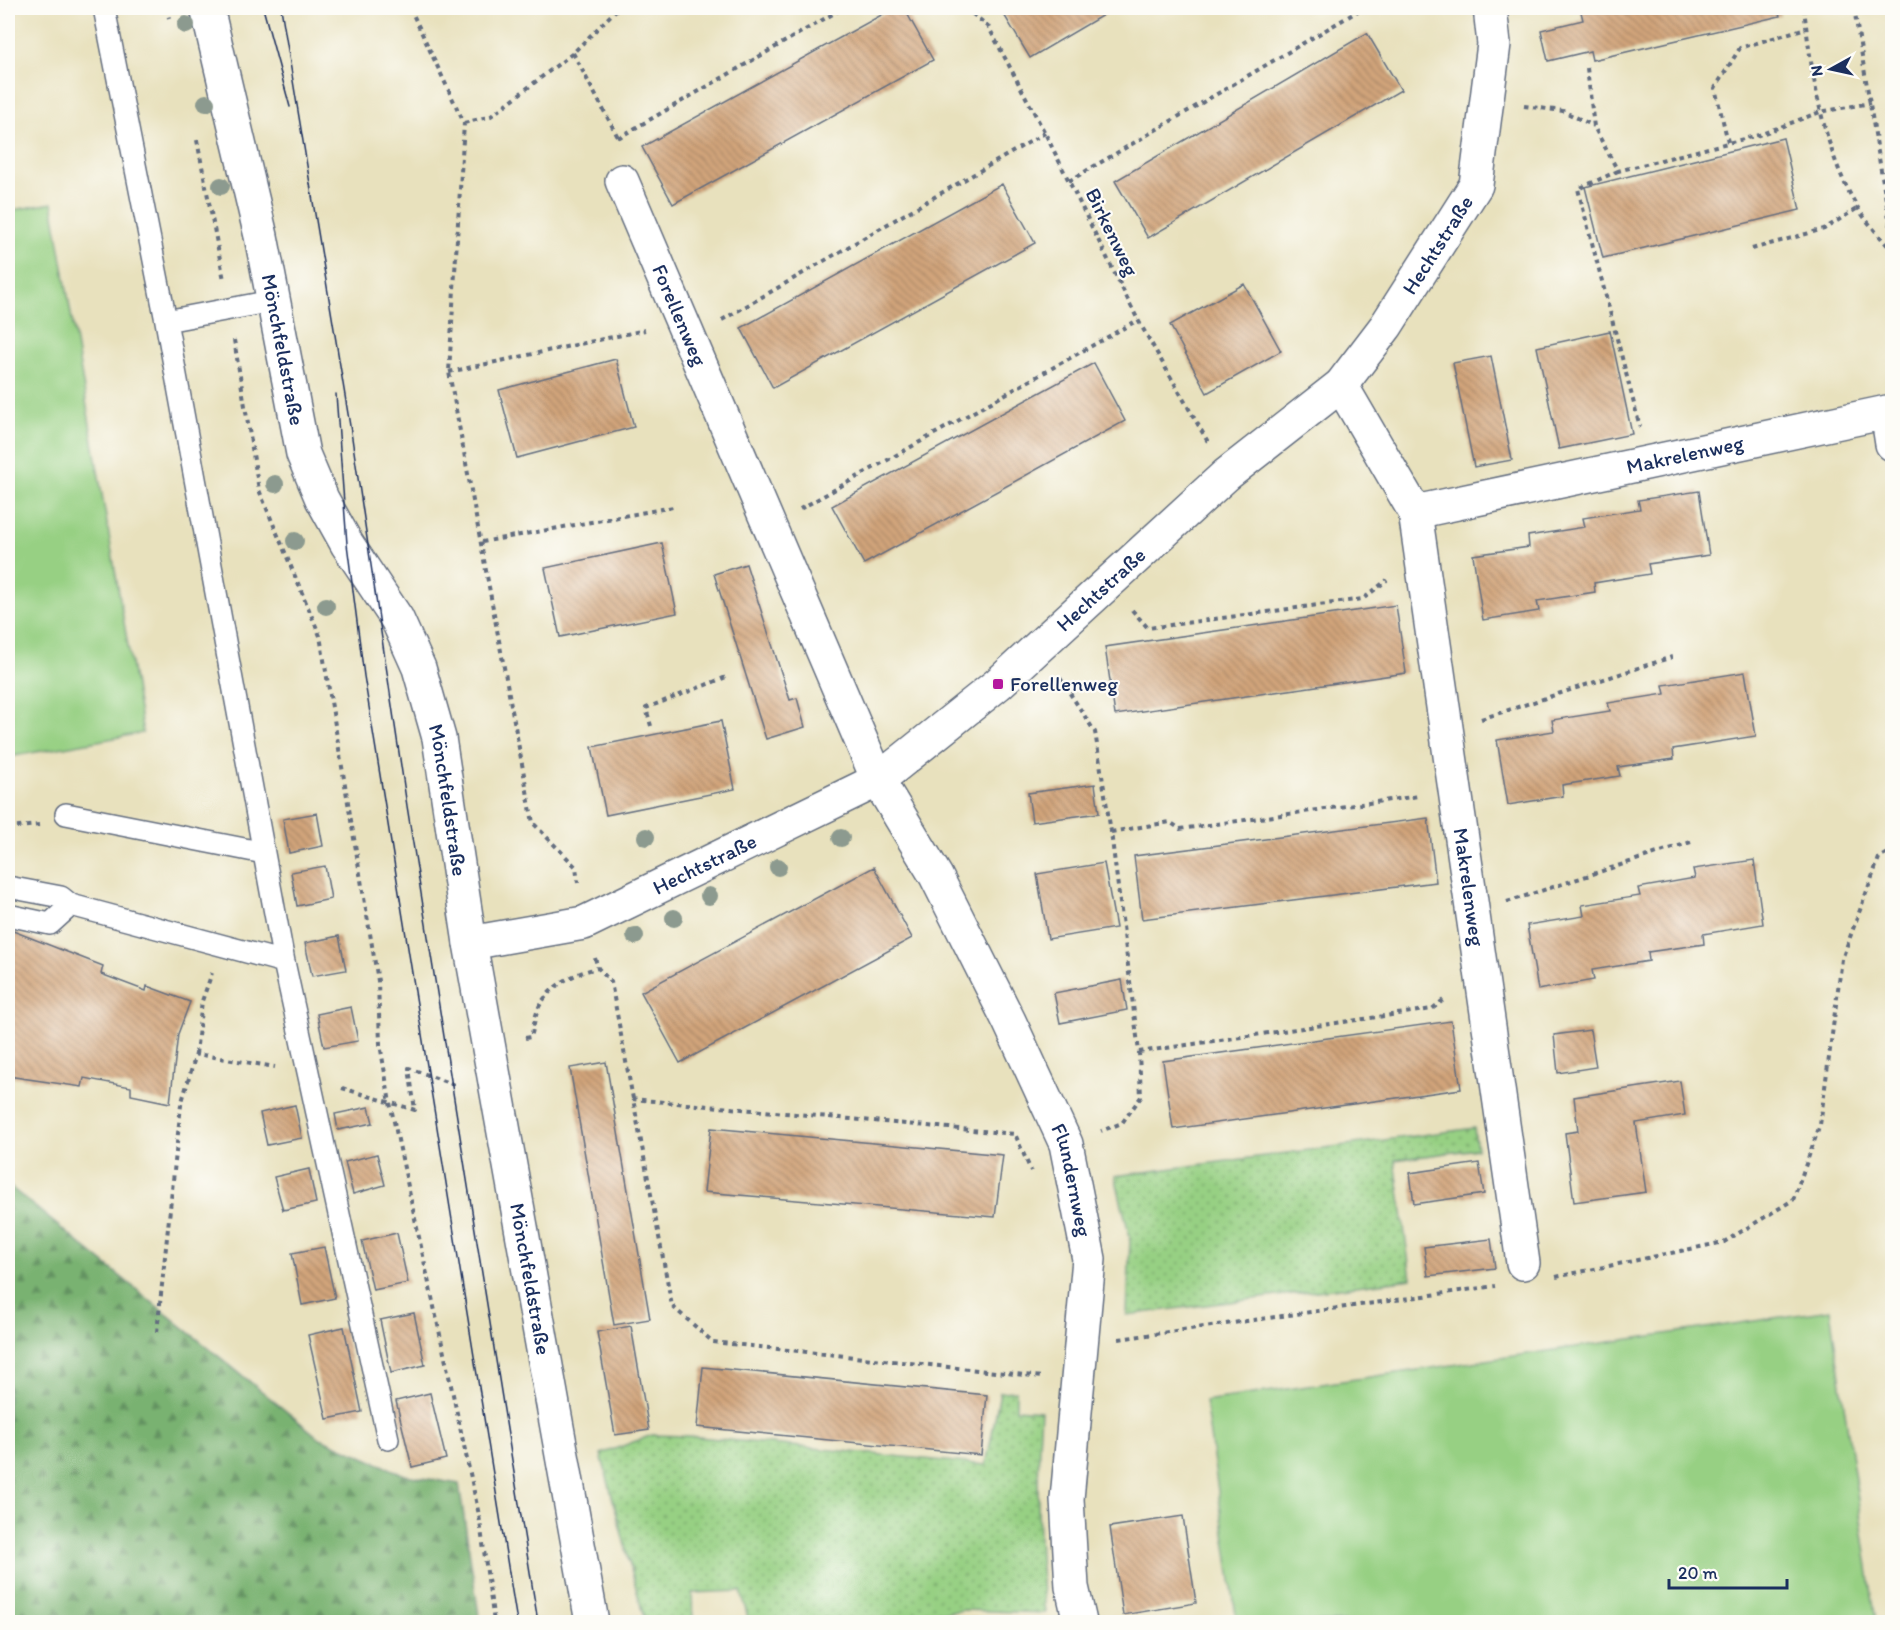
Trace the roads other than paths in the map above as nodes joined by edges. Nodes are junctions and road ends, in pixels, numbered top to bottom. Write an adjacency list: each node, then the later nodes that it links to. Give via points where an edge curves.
1 (104, 8): 6 (lane)
2 (207, 8): 5 (street, Mönchfeldstraße, via 259,225)
3 (1490, 8): 7 (street, Hechtstraße, via 1494,44 1476,185 1386,326)
4 (622, 181): 10 (street, Forellenweg)
5 (272, 301): 6 (lane); 16 (street, Mönchfeldstraße, via 303,454 322,499 397,619 419,668 439,738)
6 (165, 321): 12 (lane)
7 (1341, 385): 9 (street, Makrelenweg); 10 (street, Hechtstraße, via 1226,475 998,684)
8 (1893, 444): 9 (street, Makrelenweg, via 1887,412)
9 (1414, 512): 18 (street, Makrelenweg)
10 (878, 780): 16 (street, Hechtstraße, via 584,923); 21 (street, Flundernweg, via 936,876 1066,1144 1089,1260 1067,1499 1072,1587)
11 (66, 814): 12 (lane)
12 (264, 853): 17 (lane)
13 (8, 887): 14 (lane, via 61,897)
14 (71, 905): 15 (lane, via 51,924); 17 (lane)
15 (8, 915)
16 (470, 943): 20 (street, Mönchfeldstraße)
17 (284, 962): 19 (lane)
18 (1523, 1275)
19 (388, 1439)
20 (592, 1623)
21 (1080, 1623)

